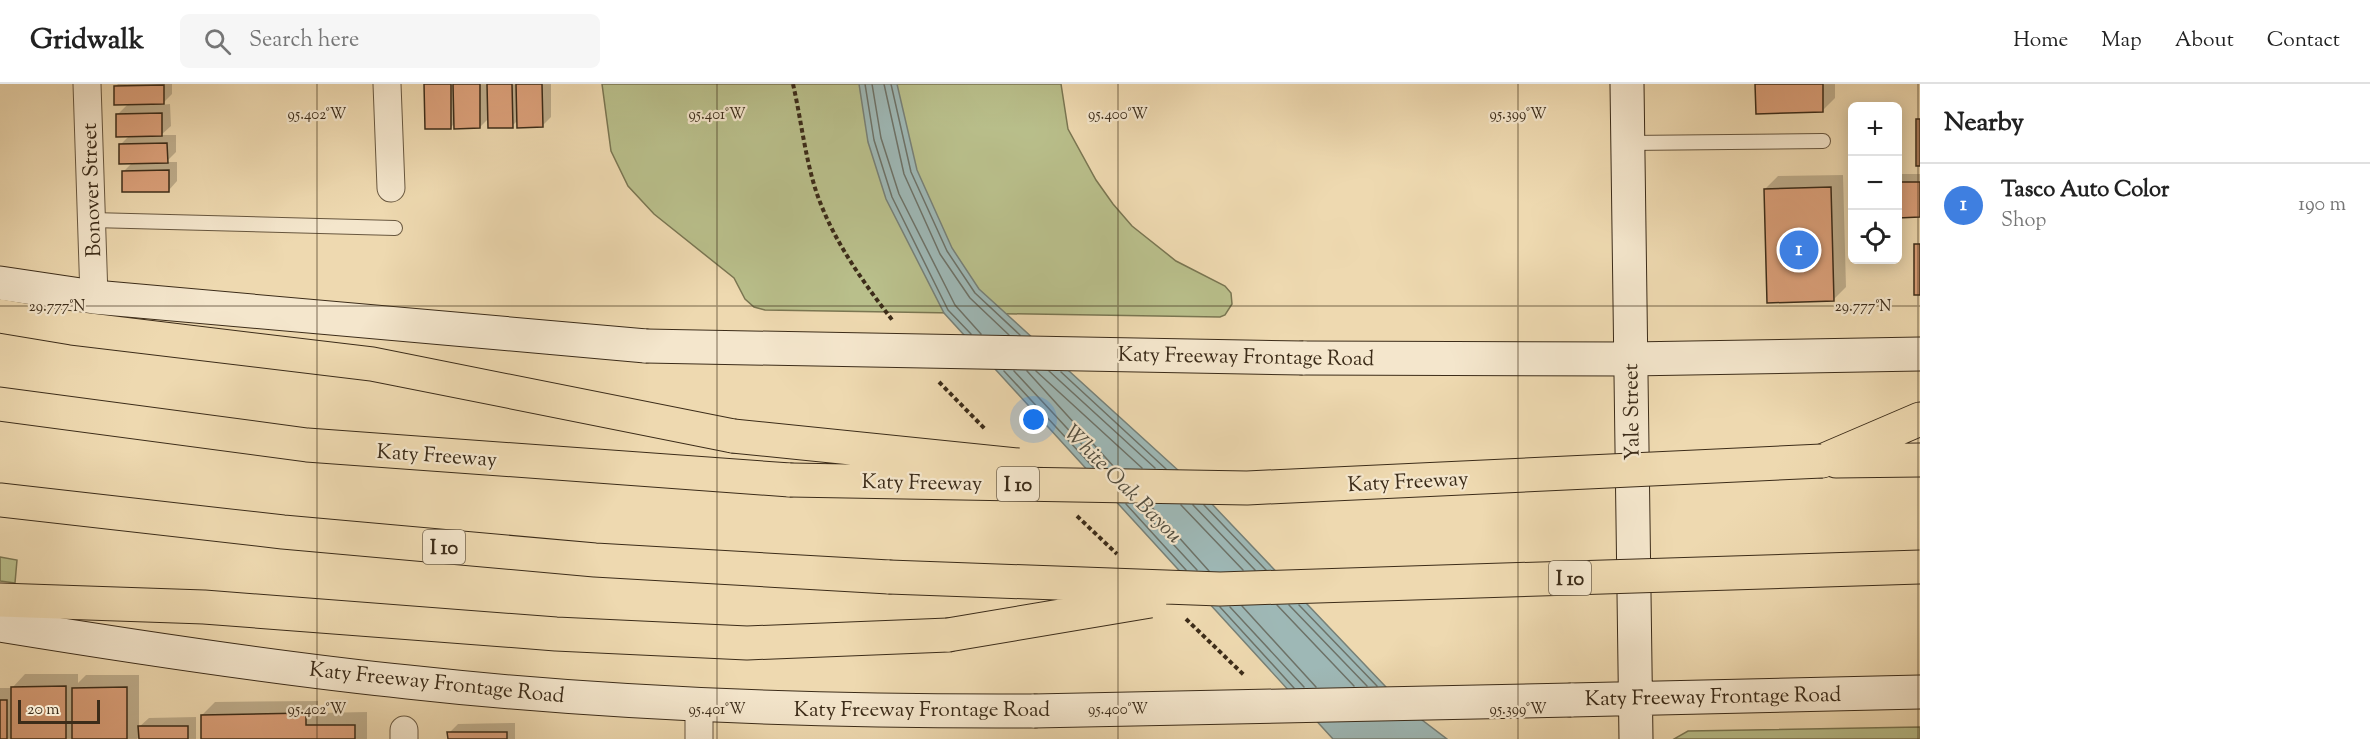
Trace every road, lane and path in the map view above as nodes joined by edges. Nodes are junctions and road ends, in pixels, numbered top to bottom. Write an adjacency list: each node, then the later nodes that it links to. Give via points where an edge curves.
1 (87, 84): 7 (street, Bonover Street)
2 (387, 84): 6 (street)
3 (1627, 84): 5 (main road, Yale Street)
4 (1823, 141): 5 (lane)
5 (1628, 143): 13 (main road, Yale Street)
6 (391, 188)
7 (92, 220): 8 (lane); 10 (street, Bonover Street)
8 (395, 228)
9 (0, 283): 10 (main road, Katy Freeway Frontage Road)
10 (94, 297): 13 (main road, Katy Freeway Frontage Road, bridge, via 646,346 1304,358)
11 (0, 316): 18 (highway, bridge, via 372,364 733,436)
12 (1920, 354): 13 (main road, Katy Freeway Frontage Road)
13 (1630, 358): 25 (main road, Yale Street)
14 (0, 404): 18 (highway, Katy Freeway / I 10, bridge, via 307,445 790,480)
15 (1920, 420): 17 (highway)
16 (1920, 460): 17 (highway, Katy Freeway / I 10)
17 (1822, 461): 18 (highway, Katy Freeway / I 10, bridge)
18 (1247, 488)
19 (0, 500): 21 (highway, I 10, bridge, via 283,532 595,560 890,577)
20 (1920, 567): 21 (highway, I 10, bridge)
21 (1220, 589): 22 (highway, bridge, via 948,635 747,643 556,634 204,607)
22 (0, 600)
23 (0, 625): 26 (main road, Katy Freeway Frontage Road, via 409,682)
24 (1920, 692): 25 (main road, Katy Freeway Frontage Road)
25 (1637, 698): 26 (main road, Katy Freeway Frontage Road, bridge, via 1034,711 866,711); 28 (main road, Yale Street)
26 (699, 705): 27 (street)
27 (699, 739)
28 (1636, 739)

